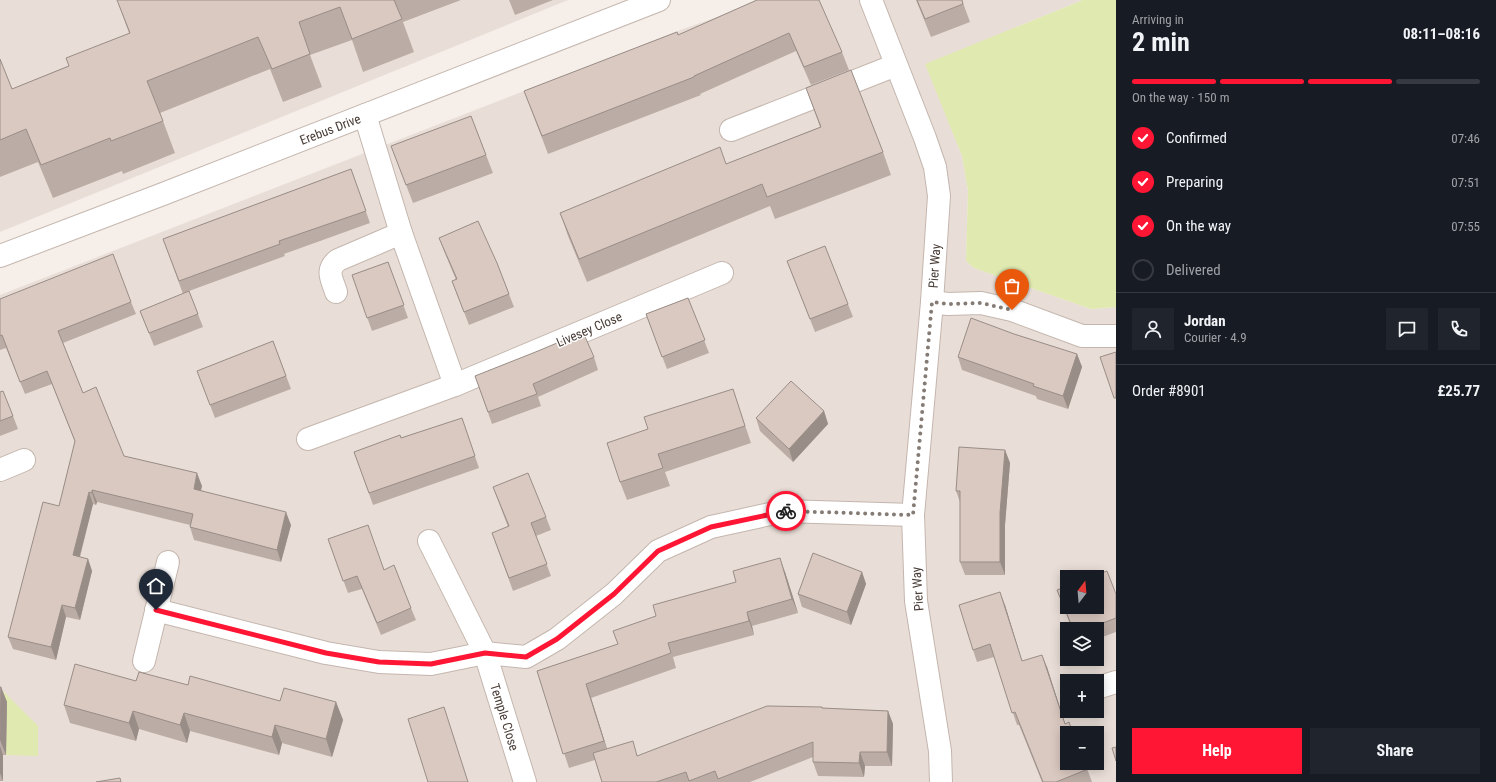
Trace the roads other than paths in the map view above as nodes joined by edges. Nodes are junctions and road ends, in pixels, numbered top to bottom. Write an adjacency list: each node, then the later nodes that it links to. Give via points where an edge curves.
1 (659, 0): 4 (street, Erebus Drive)
2 (871, 0): 3 (street, Pier Way)
3 (896, 65): 5 (street); 10 (street, Pier Way, via 935,167 939,196)
4 (365, 115): 6 (street); 7 (street, Erebus Drive)
5 (730, 130)
6 (401, 233): 9 (street, via 338,260 332,265 330,272); 12 (street)
7 (0, 256)
8 (722, 272): 12 (street, Livesey Close)
9 (336, 292)
10 (932, 302): 11 (street, via 981,303 1012,310 1082,336); 16 (street, Pier Way)
11 (1116, 336)
12 (455, 385): 13 (street, Livesey Close)
13 (308, 439)
14 (24, 460): 15 (street)
15 (0, 470)
16 (913, 515): 20 (street, via 784,511 711,527 658,551 614,594 557,639 526,657); 25 (street, Pier Way, via 916,601 940,751)
17 (429, 541): 20 (street, Temple Close)
18 (168, 562): 19 (street)
19 (156, 610): 20 (street, via 326,653 379,662 431,664); 21 (street)
20 (485, 653): 24 (street, Temple Close)
21 (144, 661)
22 (1116, 682): 23 (street)
23 (1104, 686)
24 (526, 782)
25 (941, 782)

